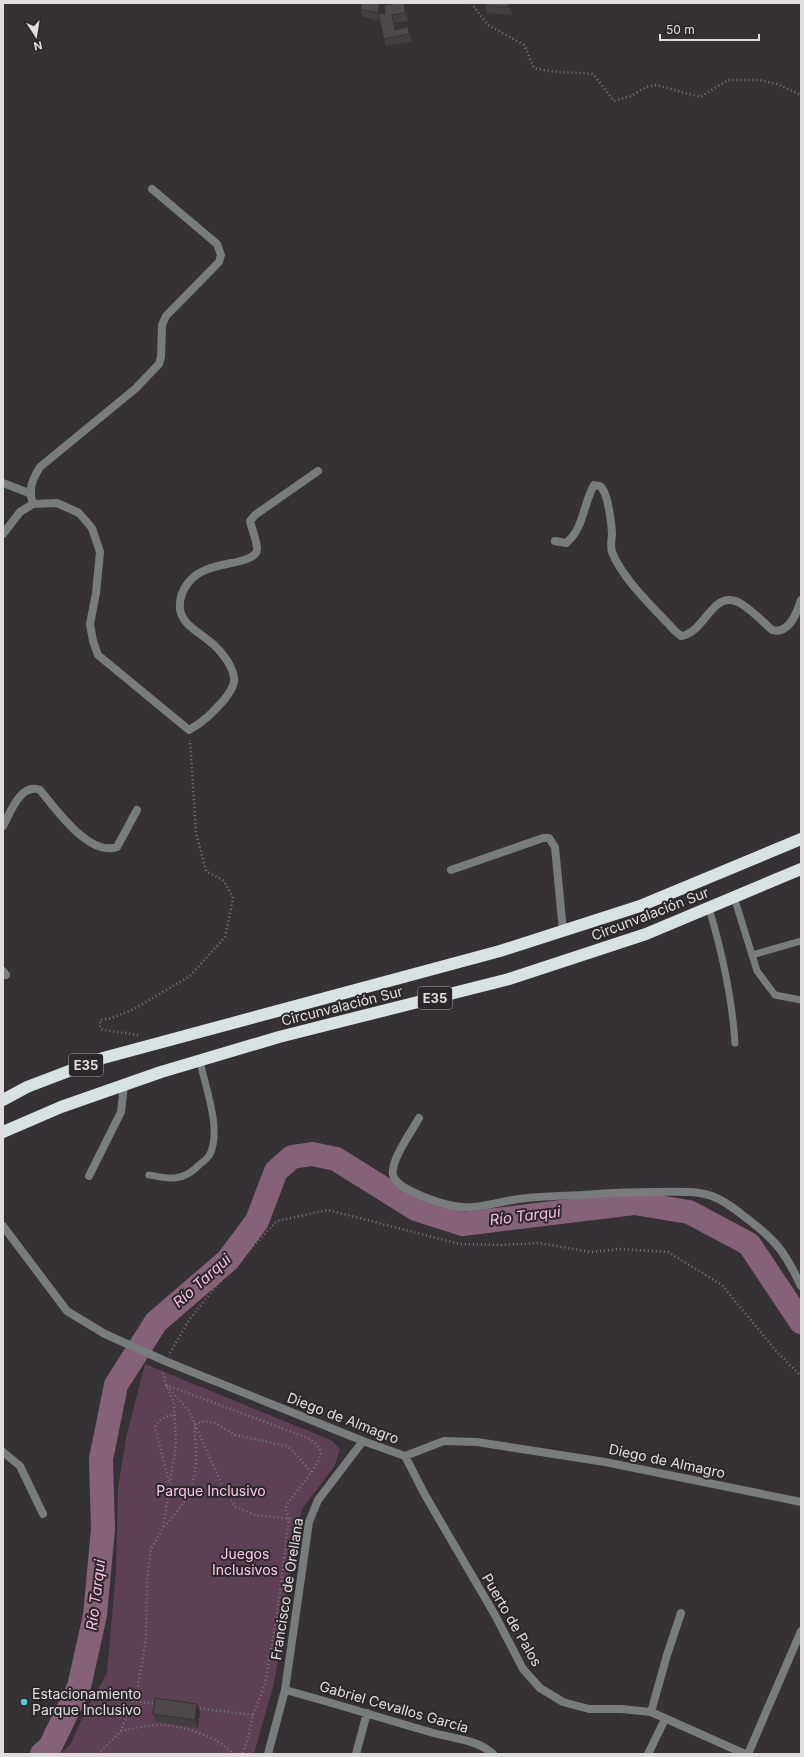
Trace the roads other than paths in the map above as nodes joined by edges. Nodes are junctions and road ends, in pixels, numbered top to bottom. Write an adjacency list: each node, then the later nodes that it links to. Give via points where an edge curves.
1 (152, 189): 4 (street, via 217,244 221,255 219,262 166,316 162,325 159,364 135,389 40,468 32,480)
2 (318, 471): 5 (street, via 250,521 256,540 256,553 245,560 221,565 193,576 182,591 180,609 184,620 222,653 235,677 232,690 211,715 189,730 98,655 90,624 100,552 92,528 79,513 57,503)
3 (3, 483): 4 (street)
4 (29, 493): 5 (street)
5 (33, 504): 6 (street, via 20,512)
6 (3, 534)
7 (554, 541): 8 (street, via 566,543 572,538 581,523 590,492 594,485 599,486 607,504 612,550 617,561 634,587 681,636 691,633 718,604 729,600 739,602 772,630 781,630 793,621)
8 (801, 600)
9 (138, 810): 10 (street, via 117,847 110,849 100,847 82,837 36,788 29,789 19,797)
10 (3, 826)
11 (801, 839): 16 (highway, Circunvalación Sur / E35, via 640,906)
12 (801, 869): 14 (highway, Circunvalación Sur / E35)
13 (451, 870): 16 (street, via 549,838 555,847)
14 (734, 897): 15 (highway, Circunvalación Sur / E35); 18 (lane)
15 (709, 908): 20 (lane, via 723,959 733,1013); 21 (highway, Circunvalación Sur / E35, via 646,934 509,979 279,1037)
16 (563, 931): 23 (highway, Circunvalación Sur / E35, via 500,951 103,1058 27,1087)
17 (801, 941): 18 (lane)
18 (752, 956): 19 (lane, via 757,971 775,995)
19 (801, 1000)
20 (735, 1043)
21 (200, 1061): 22 (highway, Circunvalación Sur / E35); 26 (lane, via 213,1114 214,1140 210,1154 182,1177 172,1179)
22 (124, 1086): 25 (highway, Circunvalación Sur / E35, via 61,1107); 27 (street, via 121,1112)
23 (3, 1100)
24 (419, 1118): 29 (street, via 394,1164 393,1175 397,1183 413,1192 462,1208 519,1199 608,1193 693,1192 712,1196 731,1205 776,1242 791,1264)
25 (3, 1132)
26 (149, 1175)
27 (89, 1176)
28 (3, 1226): 30 (street, Diego de Almagro, via 67,1311 105,1334)
29 (801, 1286)
30 (363, 1441): 32 (street, Diego de Almagro); 37 (street, Francisco de Orellana, via 318,1500 309,1522)
31 (3, 1452): 34 (street, via 20,1466)
32 (405, 1456): 33 (street, Diego de Almagro, via 444,1441 476,1442 606,1462); 38 (street, Puerto de Palos, via 523,1670 540,1688 563,1702 589,1709)
33 (801, 1502)
34 (43, 1514)
35 (681, 1613): 38 (street)
36 (801, 1631): 46 (street)
37 (285, 1690): 39 (street, Gabriel Cevallos García); 42 (street, Francisco de Orellana)
38 (651, 1712): 40 (street, Puerto de Palos)
39 (367, 1713): 41 (street, Gabriel Cevallos García, via 468,1742); 43 (street)
40 (665, 1719): 44 (street); 45 (street, Puerto de Palos)
41 (488, 1752)
42 (268, 1754)
43 (356, 1754)
44 (648, 1754)
45 (745, 1754)
46 (748, 1754)

